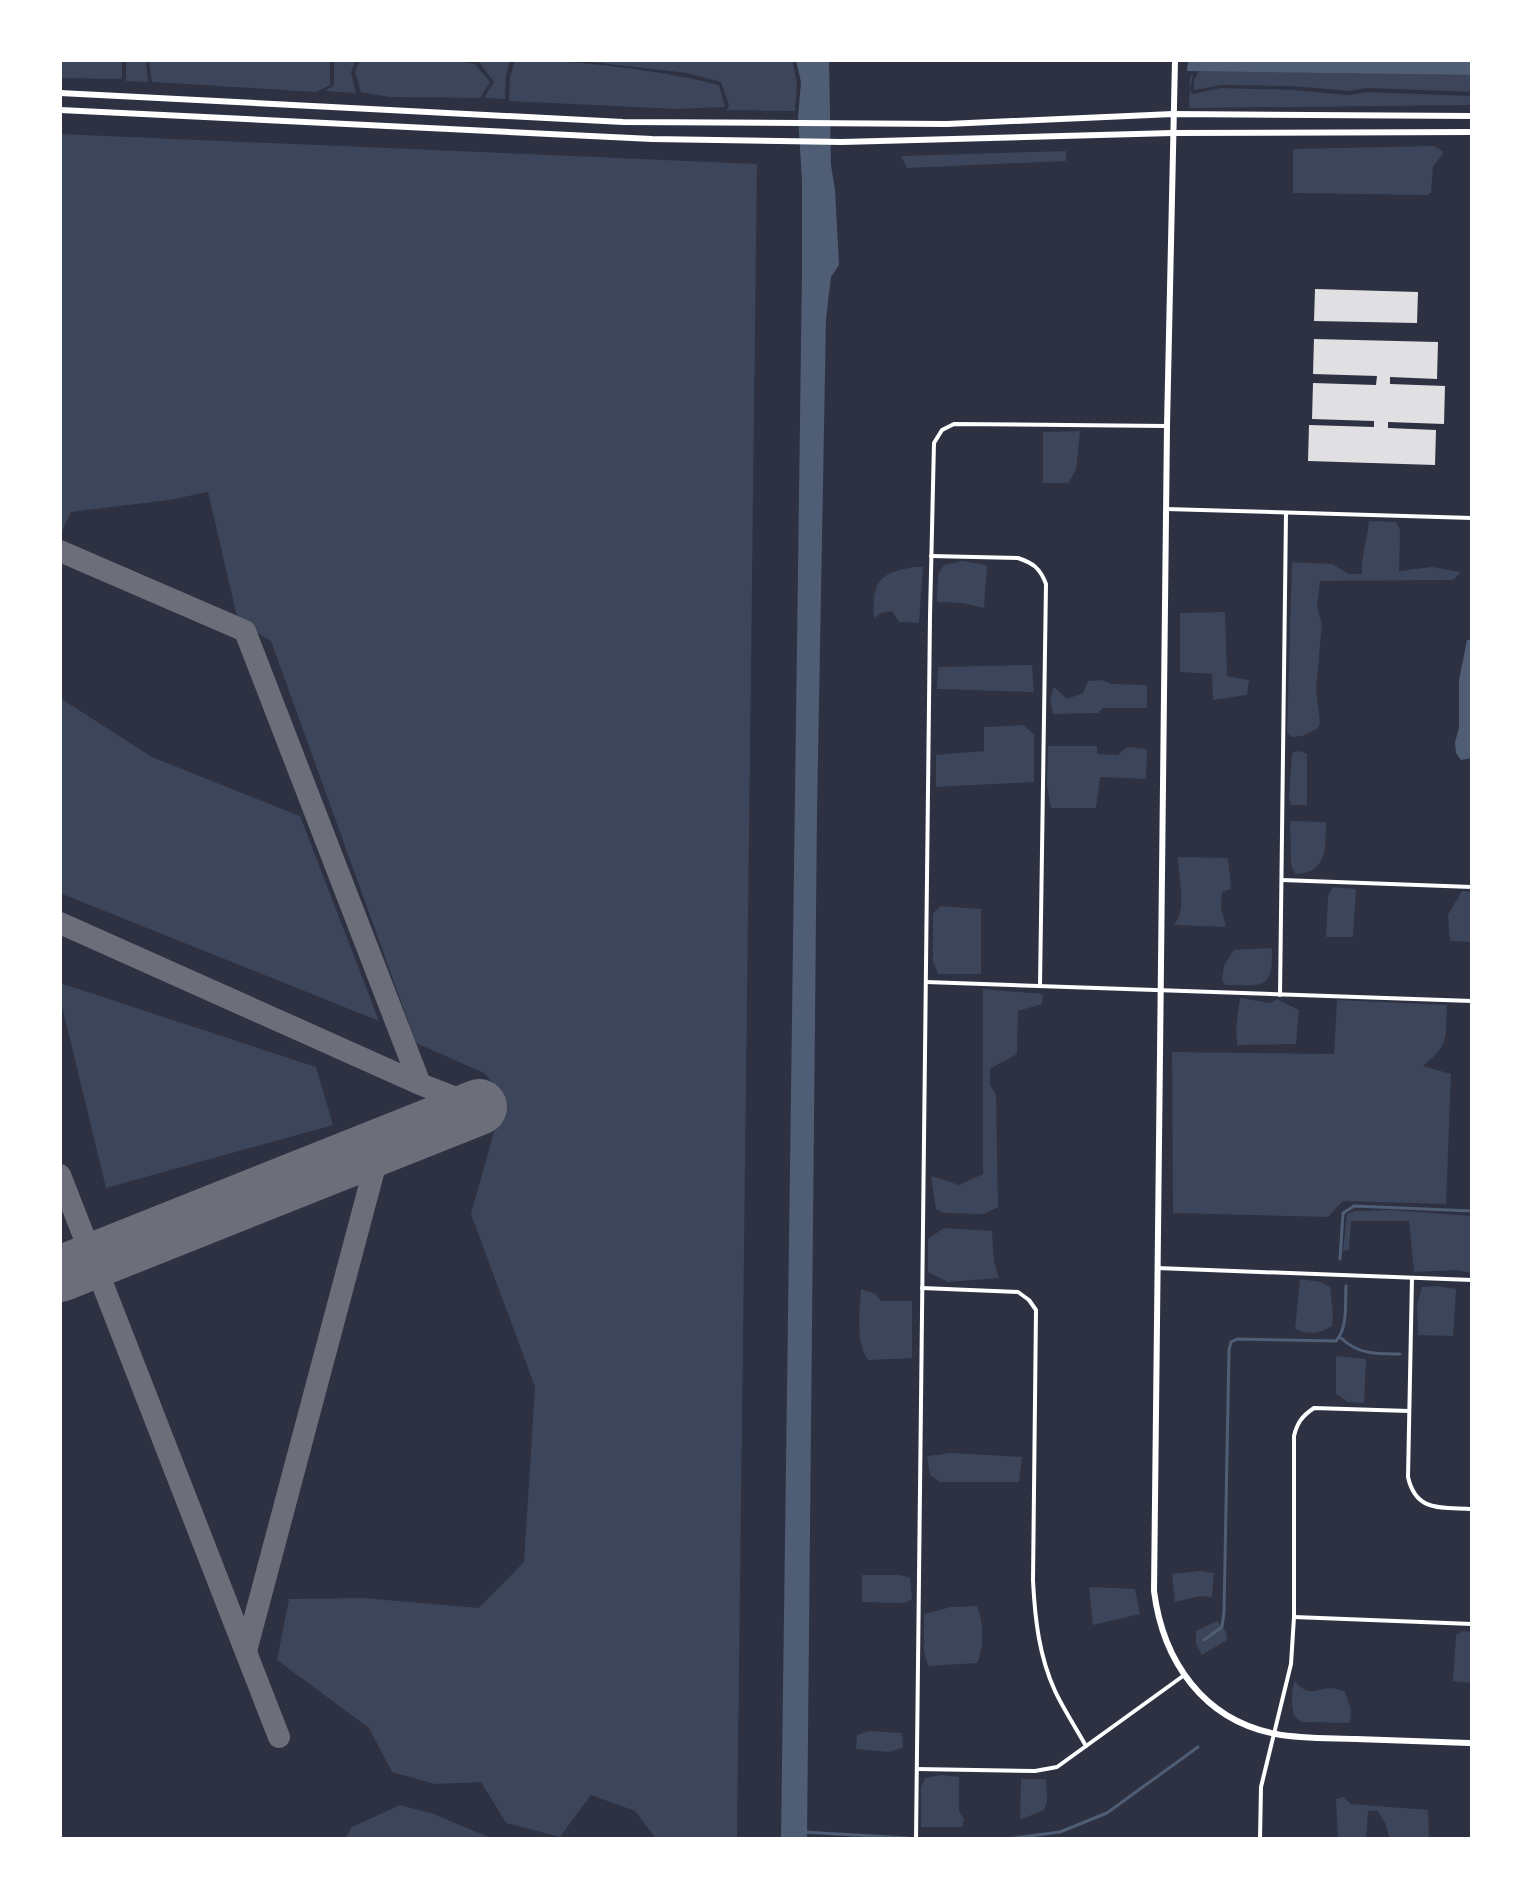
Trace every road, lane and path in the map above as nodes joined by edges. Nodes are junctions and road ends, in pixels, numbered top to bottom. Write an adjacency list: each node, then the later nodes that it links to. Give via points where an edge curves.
1 (1175, 60): 4 (main road)
2 (60, 93): 4 (main road, via 623,122 947,124)
3 (60, 110): 7 (main road, via 652,139 842,142)
4 (1173, 114): 5 (main road); 7 (main road)
5 (1472, 116)
6 (1472, 132): 7 (main road)
7 (1173, 133): 8 (main road)
8 (1167, 426): 9 (main road); 12 (street, via 954,424 942,430 932,456)
9 (1166, 509): 10 (street); 17 (main road)
10 (1286, 513): 11 (street); 13 (street)
11 (1472, 518)
12 (931, 556): 15 (street); 16 (street, via 1018,558 1032,562 1046,584)
13 (1282, 880): 14 (street); 18 (street)
14 (1472, 887)
15 (926, 982): 16 (street); 23 (street)
16 (1040, 986): 17 (street)
17 (1161, 990): 18 (street); 20 (main road)
18 (1280, 995): 19 (street)
19 (1472, 1001)
20 (1157, 1268): 21 (street); 28 (main road, via 1154,1591 1158,1620)
21 (1412, 1278): 22 (street); 24 (street)
22 (1472, 1280)
23 (922, 1288): 31 (street, via 1018,1292 1036,1310 1036,1623 1055,1692); 32 (street)
24 (1409, 1411): 25 (street, via 1411,1493 1427,1506); 26 (street, via 1314,1408 1297,1425)
25 (1472, 1509)
26 (1294, 1617): 27 (street); 29 (street, via 1291,1664)
27 (1472, 1624)
28 (1183, 1676): 29 (main road, via 1223,1712); 31 (street)
29 (1274, 1733): 30 (main road); 36 (street, via 1261,1787)
30 (1472, 1743)
31 (1086, 1746): 32 (street, via 1057,1767 1035,1771)
32 (917, 1769): 33 (street)
33 (916, 1839)
34 (1186, 1839): 35 (street)
35 (1205, 1839)
36 (1260, 1839)

